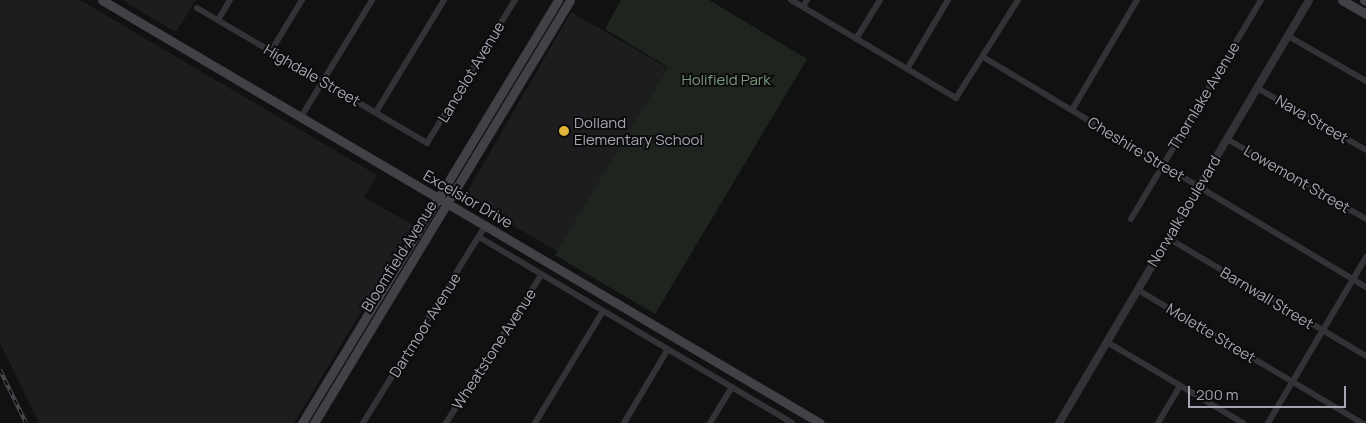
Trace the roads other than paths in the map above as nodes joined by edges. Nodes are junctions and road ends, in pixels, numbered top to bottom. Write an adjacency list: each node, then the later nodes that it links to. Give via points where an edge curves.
1 (102, 0): 32 (main road, Excelsior Drive)
2 (230, 0): 21 (street)
3 (302, 0): 24 (street)
4 (372, 0): 28 (street)
5 (444, 0): 31 (street)
6 (515, 0): 34 (street, Lancelot Avenue)
7 (558, 0): 38 (main road, Bloomfield Avenue)
8 (570, 0): 38 (main road, Bloomfield Avenue)
9 (791, 0): 18 (street)
10 (807, 0): 18 (street)
11 (880, 0): 23 (street)
12 (948, 0): 26 (street)
13 (1018, 0): 25 (street)
14 (1137, 0): 30 (street)
15 (1261, 0): 36 (street, Thornlake Avenue)
16 (1310, 0): 22 (street, Norwalk Boulevard)
17 (1342, 0): 20 (main road)
18 (803, 7): 23 (street)
19 (197, 8): 21 (street, Highdale Street)
20 (1366, 14)
21 (218, 20): 24 (street, Highdale Street)
22 (1288, 36): 27 (street); 29 (street, Norwalk Boulevard)
23 (856, 39): 26 (street)
24 (271, 51): 28 (street, Highdale Street)
25 (983, 58): 26 (street, via 956,98); 30 (street, Cheshire Street)
26 (907, 69)
27 (1366, 81)
28 (322, 82): 31 (street, Highdale Street); 32 (street)
29 (1257, 88): 33 (street, Norwalk Boulevard); 35 (street, Nava Street)
30 (1072, 110): 36 (street, Cheshire Street)
31 (376, 112): 34 (street, Highdale Street)
32 (301, 117): 38 (main road, Excelsior Drive)
33 (1227, 139): 37 (street, Norwalk Boulevard); 40 (street, Lowemont Street)
34 (427, 143)
35 (1366, 150)
36 (1163, 165): 37 (street, Cheshire Street); 39 (street, Thornlake Avenue)
37 (1199, 187): 43 (street, Norwalk Boulevard); 46 (street, Cheshire Street)
38 (443, 200): 41 (main road, Excelsior Drive); 57 (main road, Bloomfield Avenue); 58 (main road, Bloomfield Avenue)
39 (1131, 218)
40 (1366, 219)
41 (486, 225): 42 (street, Dartmoor Avenue); 65 (main road, Excelsior Drive)
42 (479, 237): 45 (street, Excelsior Drive); 59 (street, Dartmoor Avenue)
43 (1168, 238): 48 (street, Norwalk Boulevard); 50 (street, Barnwall Street)
44 (1366, 257): 46 (street)
45 (542, 274): 49 (street, Excelsior Drive); 60 (street, Wheatstone Avenue)
46 (1353, 279): 47 (street, Cheshire Street); 50 (street)
47 (1366, 287)
48 (1138, 290): 51 (street, Norwalk Boulevard); 54 (street, Molette Street)
49 (603, 311): 52 (street, Excelsior Drive); 61 (street)
50 (1322, 331): 53 (street, Barnwall Street); 54 (street)
51 (1107, 342): 55 (street); 66 (street, Norwalk Boulevard)
52 (668, 349): 56 (street, Excelsior Drive); 62 (street)
53 (1366, 356)
54 (1292, 382): 69 (street); 70 (street, Molette Street)
55 (1180, 386): 67 (street); 68 (street)
56 (732, 387): 63 (street); 64 (street, Excelsior Drive)
57 (302, 423)
58 (314, 423)
59 (363, 423)
60 (446, 423)
61 (535, 423)
62 (624, 423)
63 (710, 423)
64 (792, 423)
65 (820, 423)
66 (1059, 423)
67 (1158, 423)
68 (1243, 423)
69 (1268, 423)
70 (1362, 423)

